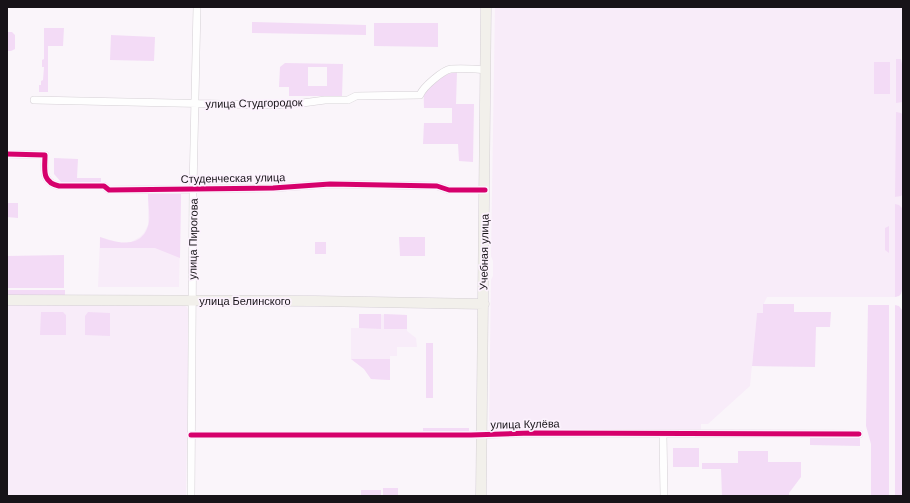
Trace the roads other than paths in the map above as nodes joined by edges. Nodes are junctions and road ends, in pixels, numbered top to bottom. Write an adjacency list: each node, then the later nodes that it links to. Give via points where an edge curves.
1 (197, 7): 5 (street, улица Пирогова)
2 (486, 7): 3 (main road, Учебная улица)
3 (486, 70): 5 (street, улица Студгородок, via 449,69 432,80 420,95 356,96 348,100 295,104); 8 (main road, Учебная улица)
4 (34, 100): 5 (street, улица Студгородок)
5 (195, 104): 7 (street, улица Пирогова)
6 (7, 154): 7 (street, Студенческая улица, via 45,155 45,176 52,184 59,186 104,186 109,190)
7 (194, 189): 8 (street, Студенческая улица, via 358,184); 10 (street, улица Пирогова)
8 (485, 190): 11 (main road, Учебная улица)
9 (7, 300): 10 (main road, улица Белинского)
10 (192, 301): 11 (main road, улица Белинского); 14 (street, улица Пирогова)
11 (484, 304): 15 (main road, Учебная улица)
12 (663, 434): 13 (street, улица Кулёва); 15 (street, улица Кулёва); 18 (street)
13 (859, 434)
14 (191, 435): 15 (street, улица Кулёва); 16 (street, улица Пирогова)
15 (482, 435): 17 (main road, Учебная улица)
16 (190, 496)
17 (481, 496)
18 (664, 496)

